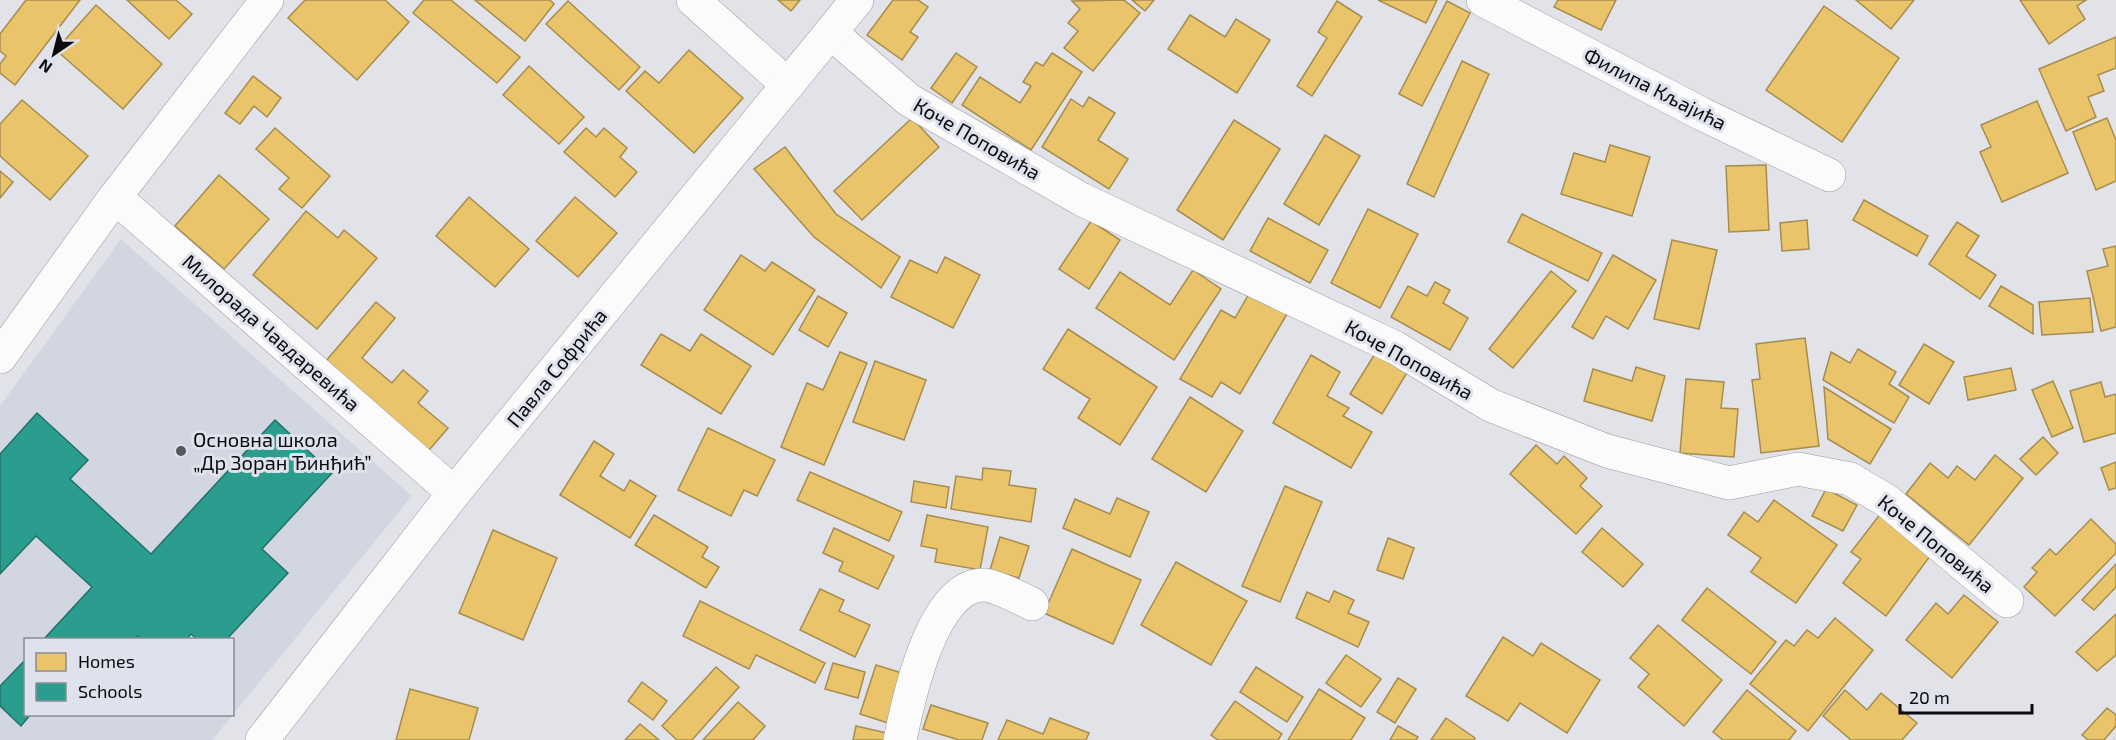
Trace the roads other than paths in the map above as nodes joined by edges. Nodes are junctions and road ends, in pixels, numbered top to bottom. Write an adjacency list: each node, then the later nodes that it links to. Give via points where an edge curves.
1 (267, 0): 8 (street)
2 (693, 0): 6 (street)
3 (857, 0): 5 (street, Павла Софрића)
4 (1483, 0): 7 (street, Филипа Кљајића)
5 (831, 33): 6 (street, Павла Софрића); 12 (street, Коче Поповића, via 909,100 1081,199 1396,348 1490,405 1606,451 1729,483 1798,469 1850,479 1887,501)
6 (788, 85): 11 (street, Павла Софрића)
7 (1829, 175)
8 (115, 197): 9 (street); 11 (street, Милорада Чавдаревића)
9 (10, 319): 10 (street)
10 (0, 357)
11 (454, 493): 14 (street, Павла Софрића)
12 (2007, 601)
13 (1032, 604): 15 (street, via 985,585 951,601 941,613 915,678)
14 (271, 736)
15 (900, 740)

